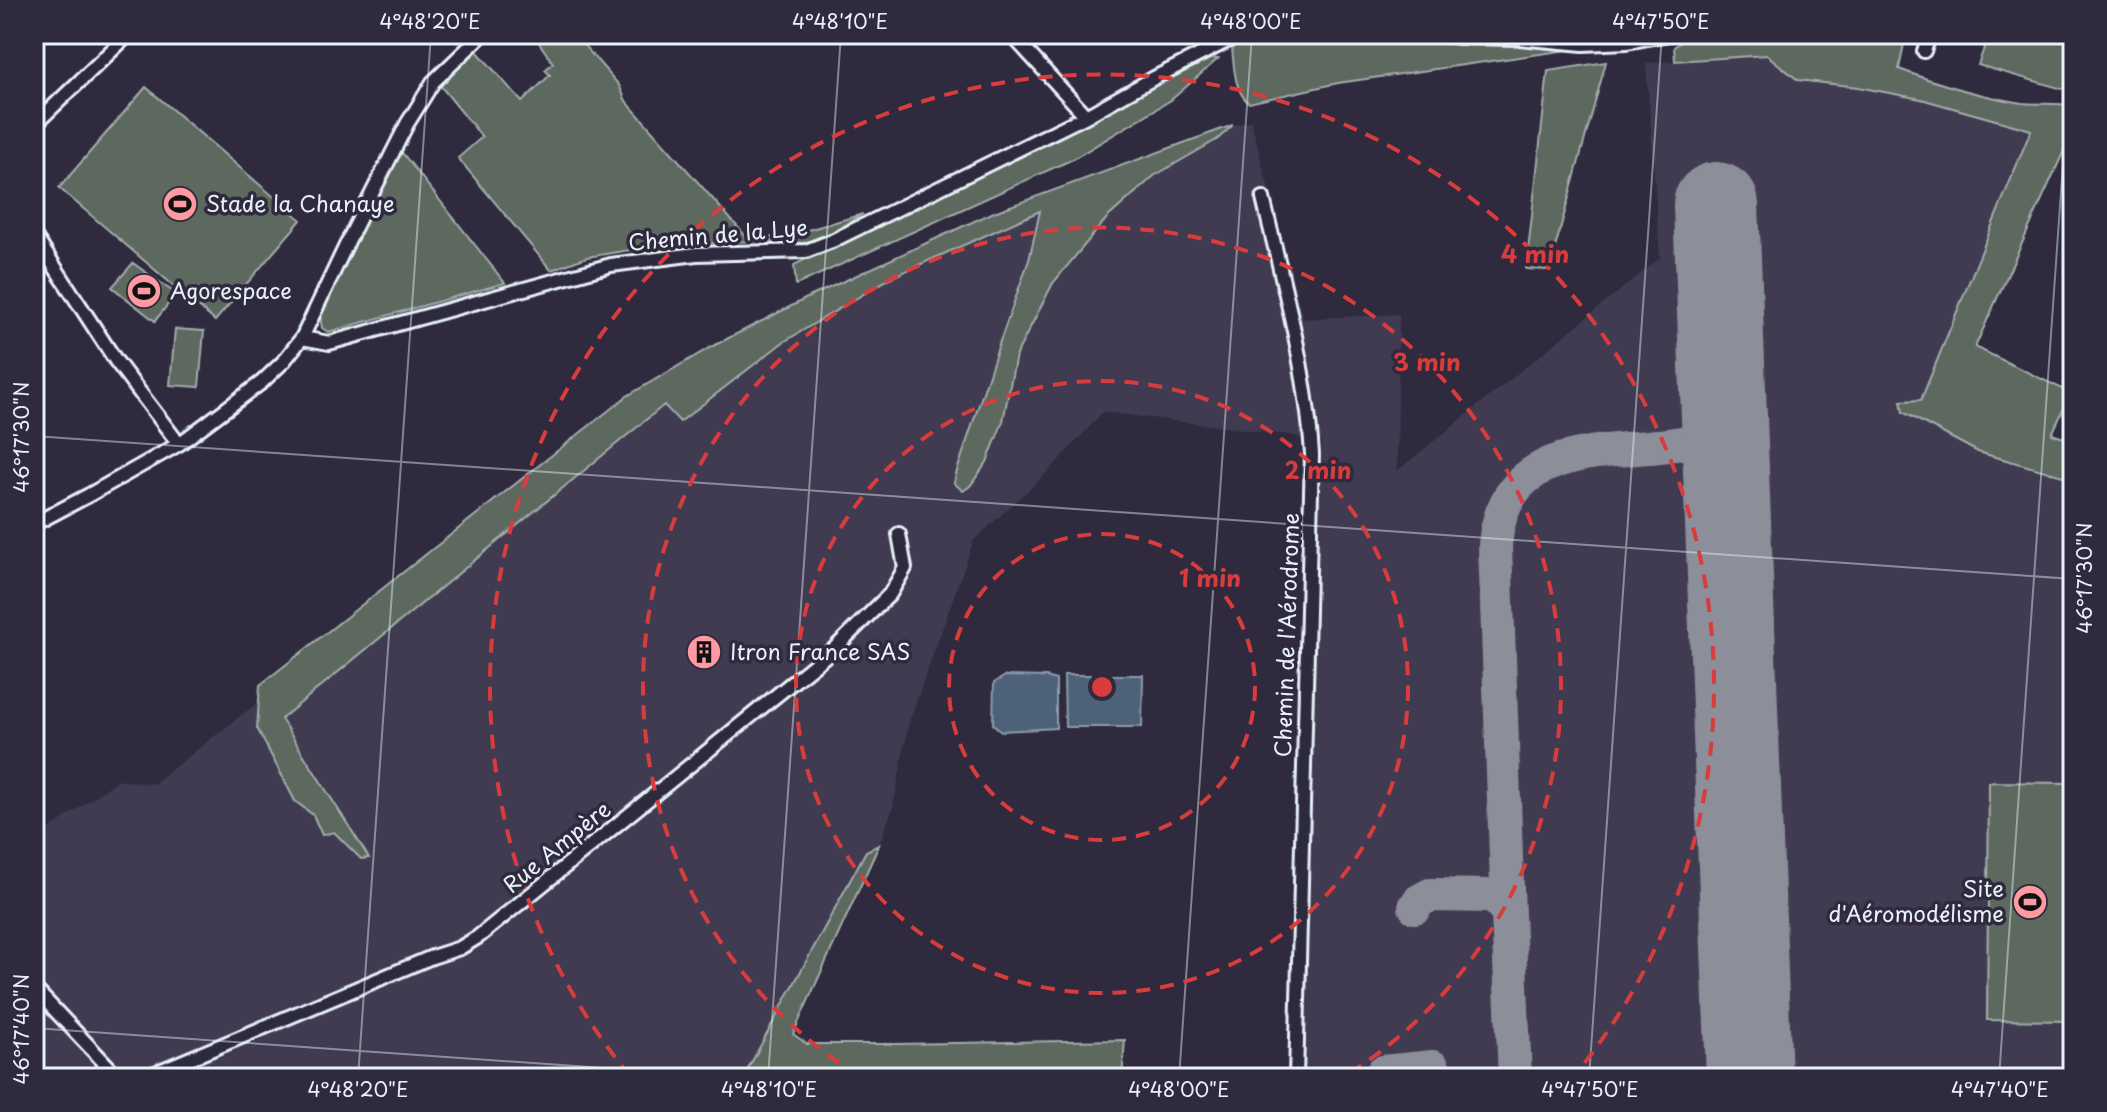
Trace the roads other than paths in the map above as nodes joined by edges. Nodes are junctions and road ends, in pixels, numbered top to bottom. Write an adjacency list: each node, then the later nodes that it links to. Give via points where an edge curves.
1 (129, 34): 10 (street)
2 (483, 34): 13 (street, via 433,82 407,124)
3 (1011, 34): 9 (street)
4 (1241, 34): 9 (street, Chemin de la Lye)
5 (1436, 34): 6 (street, via 1583,44)
6 (1669, 34)
7 (1930, 34): 8 (street)
8 (1924, 51)
9 (1086, 116): 13 (street, Chemin de la Lye, via 806,251 696,254 611,265 329,343)
10 (34, 125)
11 (1263, 198): 20 (street, Chemin de l'Aérodrome, via 1294,331 1312,454)
12 (34, 235): 14 (street, via 116,361)
13 (302, 338): 14 (street, via 262,382)
14 (179, 444): 15 (street)
15 (34, 524)
16 (899, 534): 19 (street, Rue Ampère, via 905,568 890,594 835,648 478,937)
17 (34, 988): 18 (street)
18 (119, 1078)
19 (143, 1078)
20 (1296, 1078)

